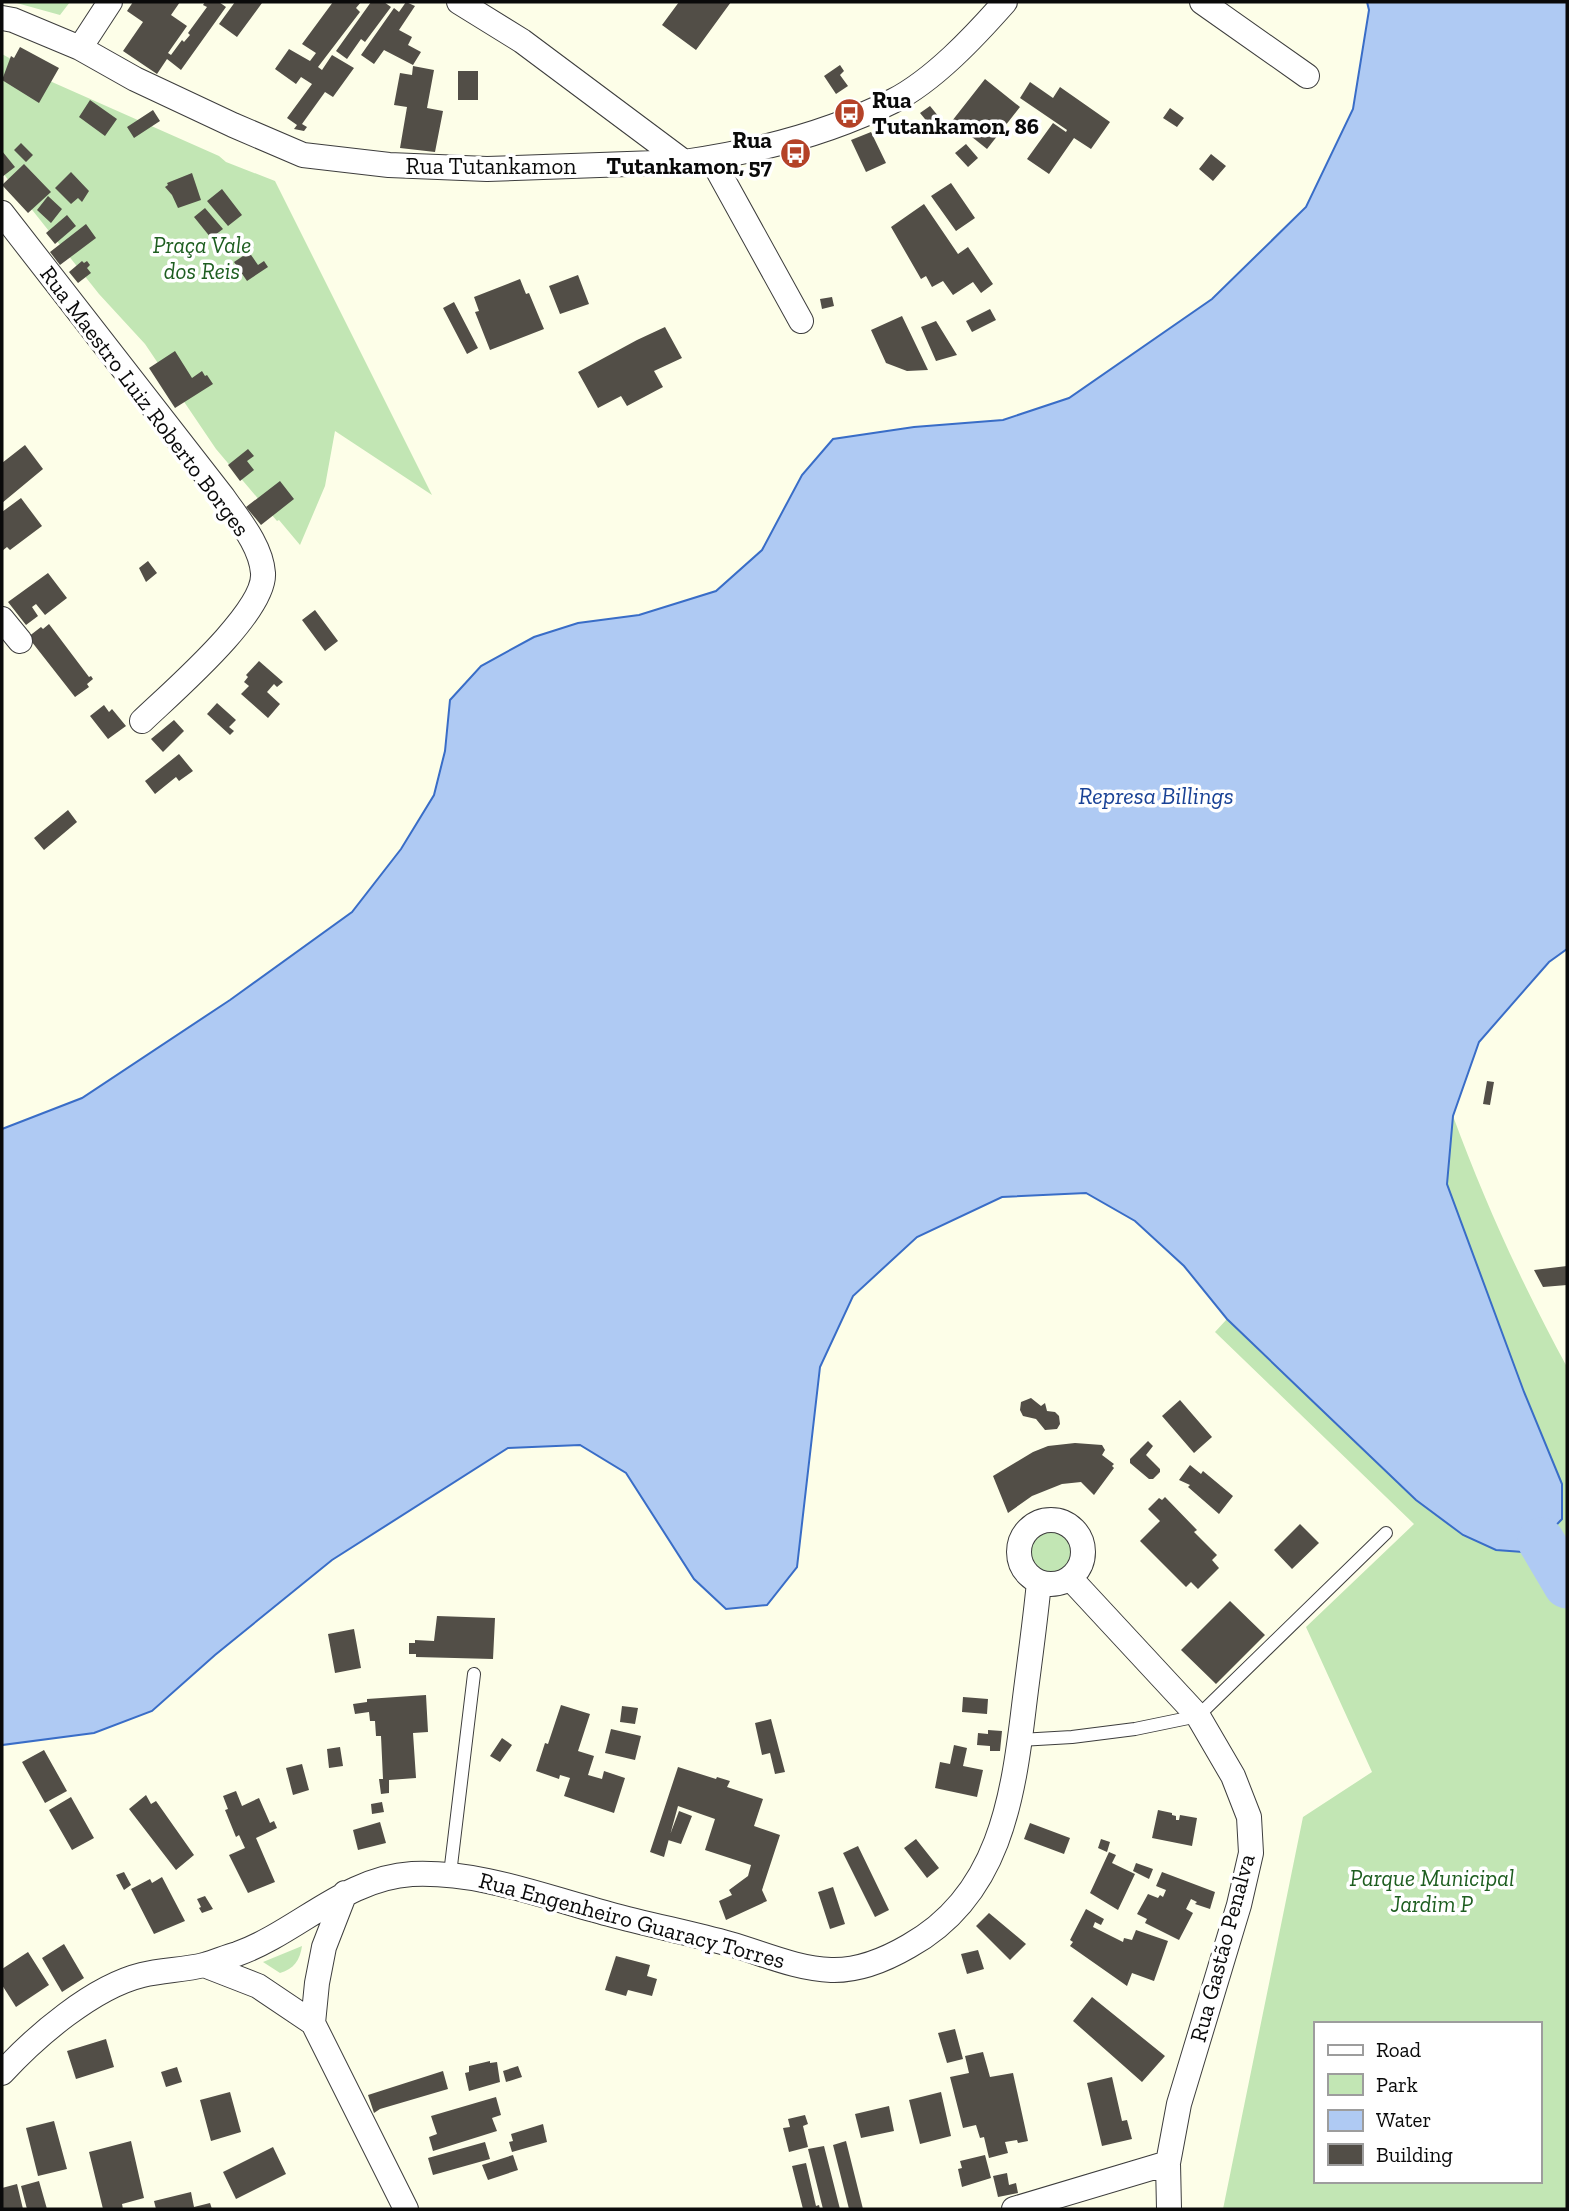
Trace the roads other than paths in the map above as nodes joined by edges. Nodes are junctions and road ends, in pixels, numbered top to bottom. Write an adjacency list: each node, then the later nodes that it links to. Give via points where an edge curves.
1 (110, 2): 6 (street)
2 (459, 2): 9 (street, via 522,41)
3 (1005, 2): 8 (street, Rua Tutankamon, via 940,65 895,100 797,138)
4 (1202, 2): 7 (street)
5 (2, 18): 6 (street, Rua Tutankamon)
6 (80, 48): 9 (street, Rua Tutankamon, via 222,121 303,155 486,169)
7 (1307, 76)
8 (711, 158): 9 (street, Rua Tutankamon); 11 (street)
9 (684, 162)
10 (2, 213): 14 (street, Rua Maestro Luiz Roberto Borges, via 223,497 260,561 263,574 256,599 232,633)
11 (801, 321)
12 (2, 619): 13 (street)
13 (20, 641)
14 (142, 721)
15 (1386, 1533): 19 (lane)
16 (1070, 1578): 17 (street, via 1055,1584); 17 (street, via 1082,1560 1080,1540 1067,1524 1046,1521 1028,1530 1019,1549 1023,1569); 19 (street, Rua Gastão Penalva)
17 (1039, 1582): 20 (street, Rua Engenheiro Guaracy Torres)
18 (474, 1674): 21 (lane)
19 (1198, 1716): 20 (lane, via 1135,1730); 26 (street, Rua Gastão Penalva, via 1233,1776 1249,1817 1251,1853 1179,2104)
20 (1020, 1740): 21 (street, Rua Engenheiro Guaracy Torres, via 1000,1836 967,1897 924,1938 855,1968 814,1969 536,1891)
21 (450, 1874): 22 (street, Rua Engenheiro Guaracy Torres, via 384,1878)
22 (345, 1893): 23 (street, Rua Engenheiro Guaracy Torres, via 242,1952); 24 (street, via 324,1947)
23 (204, 1965): 24 (street, via 258,1986); 25 (street, Rua Engenheiro Guaracy Torres, via 145,1974 102,1990 46,2031)
24 (313, 2023): 27 (street)
25 (2, 2073)
26 (1168, 2163): 28 (street); 29 (street, Rua Gastão Penalva)
27 (407, 2209)
28 (1014, 2209)
29 (1169, 2209)

